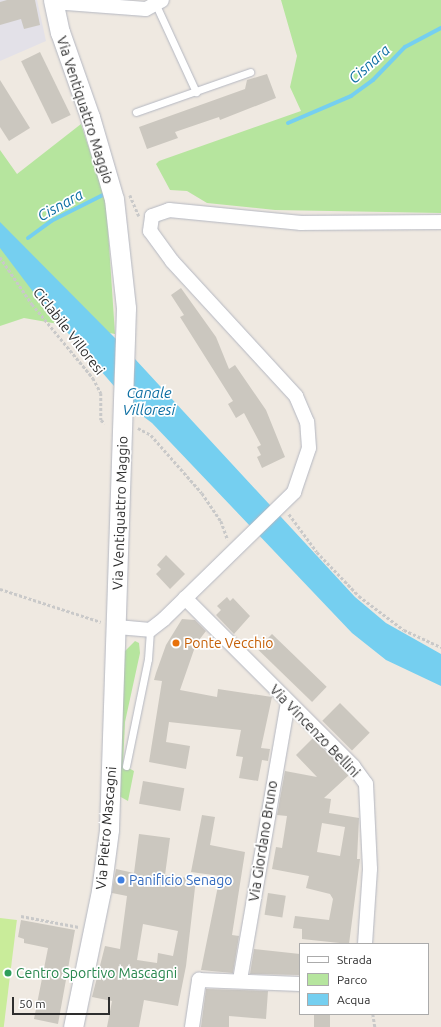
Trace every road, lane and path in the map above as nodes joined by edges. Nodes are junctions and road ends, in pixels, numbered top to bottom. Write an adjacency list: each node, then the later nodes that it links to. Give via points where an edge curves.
1 (53, 1): 2 (street, via 146,9); 14 (street, Via Ventiquattro Maggio, via 114,199 122,255 126,349)
2 (159, 2): 4 (lane)
3 (250, 72): 4 (lane)
4 (196, 92): 5 (lane)
5 (136, 112)
6 (439, 223): 10 (street, via 301,223 169,210 152,216 150,231 172,261 287,385 302,409 309,435 306,463 294,492)
7 (0, 257): 8 (path, Ciclabile Villoresi, via 32,304 94,378 101,393 101,420)
8 (105, 423)
9 (137, 428): 11 (path, via 151,435 202,493)
10 (283, 504): 11 (street); 16 (path, via 303,535 358,596 404,630)
11 (237, 546): 13 (street)
12 (0, 589): 14 (path)
13 (185, 598): 15 (street); 17 (street, Via Vincenzo Bellini)
14 (117, 627): 15 (street); 20 (street, Via Pietro Mascagni, via 109,830)
15 (150, 630): 18 (lane, via 148,659)
16 (441, 647)
17 (288, 703): 21 (street, Via Vincenzo Bellini, via 353,766 366,784 370,869); 22 (street, Via Giordano Bruno)
18 (126, 766)
19 (21, 916): 20 (path)
20 (93, 930): 25 (street, Via Pietro Mascagni)
21 (365, 943)
22 (240, 980): 23 (street); 26 (street, via 199,980)
23 (299, 984)
24 (373, 1015): 27 (path)
25 (73, 1027)
26 (192, 1027)
27 (375, 1027)

